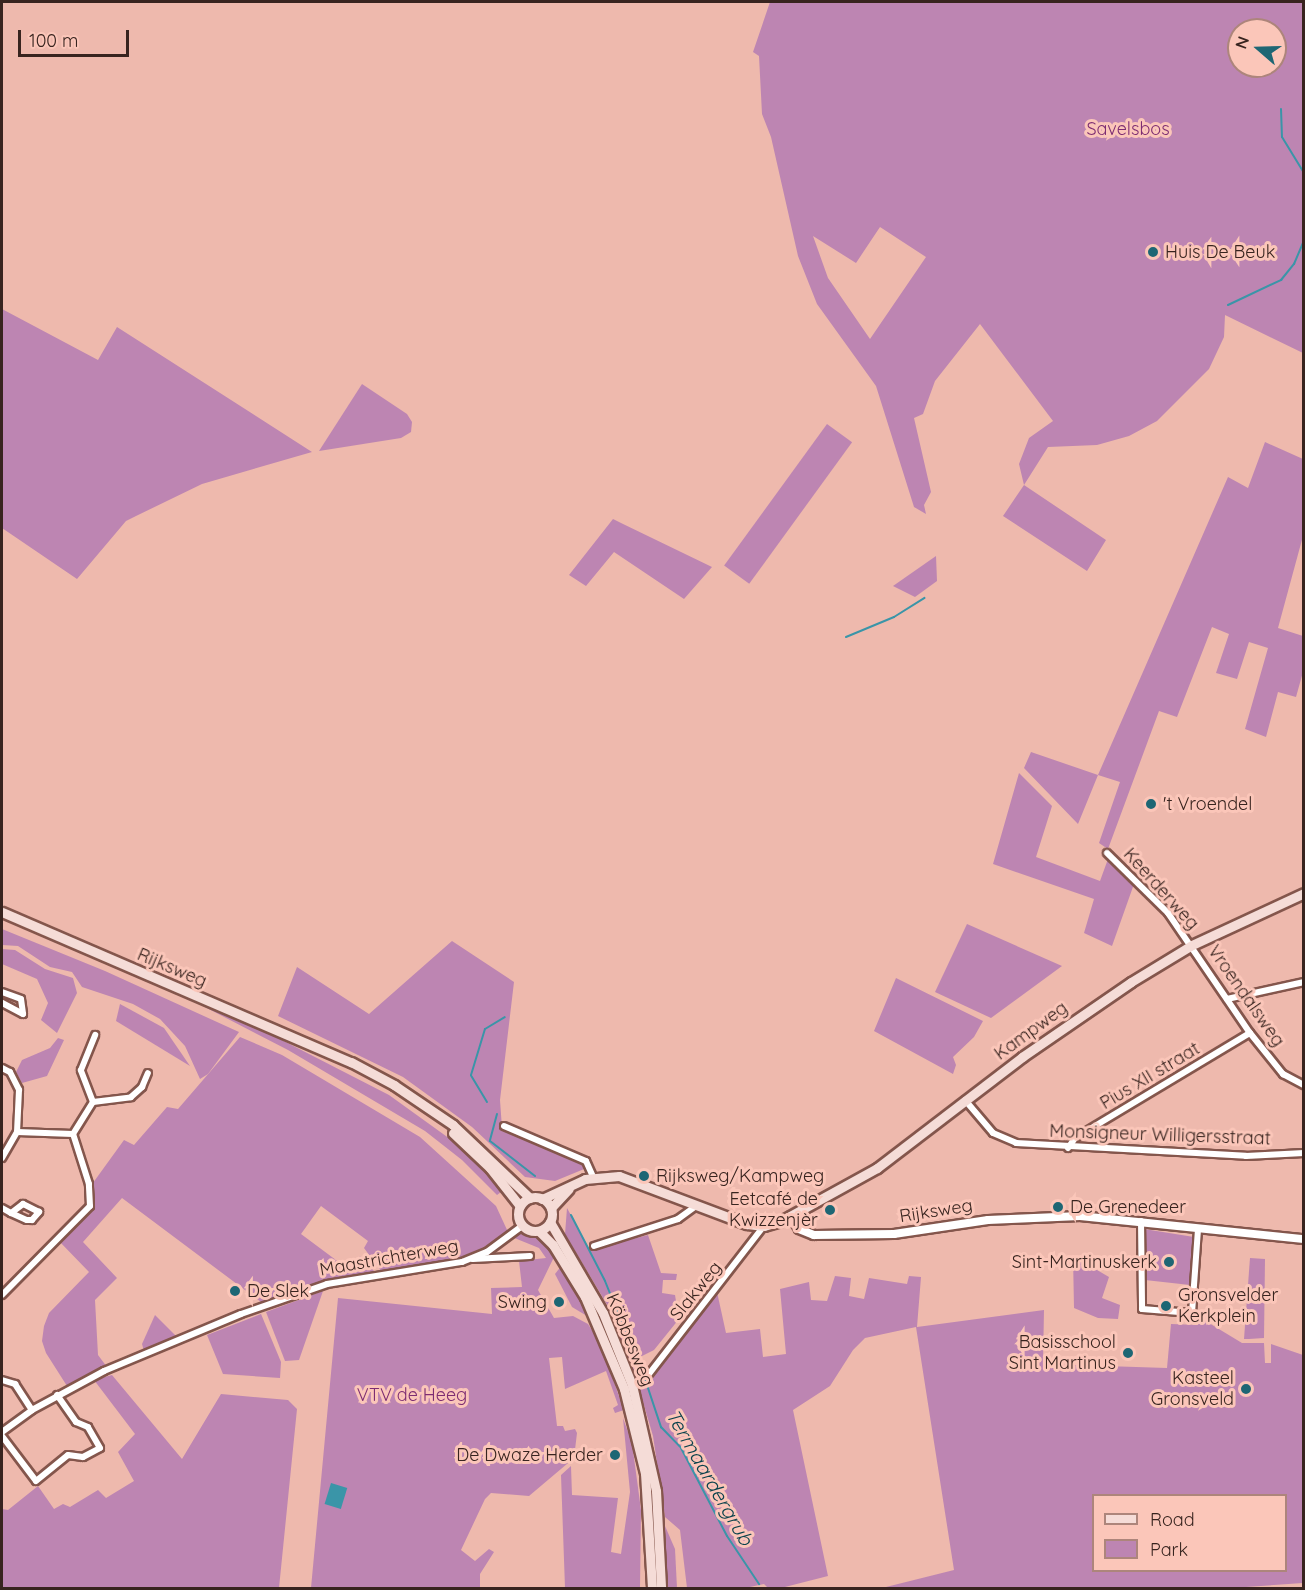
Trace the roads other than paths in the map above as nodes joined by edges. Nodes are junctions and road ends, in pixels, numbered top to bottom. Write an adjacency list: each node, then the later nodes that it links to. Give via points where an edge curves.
1 (1107, 853): 4 (street, Keerderweg, via 1163,908)
2 (1304, 893): 4 (main road, Kampweg)
3 (2, 912): 11 (main road, Rijksweg)
4 (1192, 945): 7 (street, Vroendalsweg); 15 (main road, Kampweg, via 1094,1006)
5 (1304, 982): 7 (street)
6 (2, 992): 8 (street, via 21,999 23,1014)
7 (1227, 999): 9 (street, Vroendalsweg)
8 (2, 1003)
9 (1250, 1033): 14 (street, Vroendalsweg, via 1283,1074); 20 (street, Pius XII straat, via 1075,1138)
10 (95, 1035): 16 (street, via 81,1070)
11 (330, 1054): 25 (main road, Rijksweg, via 379,1076 431,1108); 27 (main road, Rijksweg, via 407,1099 449,1130 490,1168)
12 (2, 1068): 18 (street, via 10,1072 19,1090)
13 (148, 1073): 16 (street, via 142,1087 131,1097)
14 (1304, 1085)
15 (965, 1100): 20 (street, Monsigneur Willigersstraat, via 993,1133 1016,1143); 32 (main road, Kampweg, via 868,1174)
16 (93, 1102): 19 (street)
17 (504, 1126): 23 (street, via 586,1161)
18 (17, 1132): 19 (street); 22 (street)
19 (73, 1134): 43 (street, via 89,1184 90,1206)
20 (1068, 1148): 21 (street, Monsigneur Willigersstraat, via 1246,1156)
21 (1304, 1153)
22 (2, 1158)
23 (593, 1177): 24 (main road); 28 (main road, via 624,1178)
24 (578, 1182): 26 (main road); 30 (main road)
25 (530, 1198): 26 (main road); 27 (main road)
26 (542, 1199): 30 (main road)
27 (520, 1206): 35 (main road)
28 (696, 1206): 36 (main road); 40 (street, via 678,1219)
29 (2, 1208): 31 (street)
30 (550, 1208): 34 (main road)
31 (11, 1213)
32 (791, 1216): 33 (street, Rijksweg, via 806,1234 856,1236 1033,1217 1080,1215); 36 (main road)
33 (1141, 1221): 37 (street, Rijksweg); 37 (street, via 1142,1309 1192,1313)
34 (550, 1222): 38 (main road); 49 (main road, Köbbesweg, via 593,1293 623,1360 651,1455)
35 (522, 1226): 38 (main road); 42 (street, Maastrichterweg)
36 (764, 1226): 44 (street, Slakweg)
37 (1198, 1229): 39 (street, Rijksweg)
38 (539, 1231): 49 (main road, Köbbesweg, via 576,1281 615,1362 640,1445)
39 (1304, 1239)
40 (594, 1246)
41 (530, 1256): 42 (street)
42 (470, 1260): 46 (street, Maastrichterweg, via 363,1276 304,1291 104,1371)
43 (2, 1295)
44 (649, 1374)
45 (2, 1380): 47 (street, via 15,1384)
46 (57, 1395): 47 (street, Maastrichterweg); 48 (street, via 76,1422 88,1426 100,1448 83,1457 68,1455 36,1481)
47 (32, 1410): 48 (street, Maastrichterweg)
48 (2, 1434)
49 (655, 1519): 50 (main road, Köbbesweg); 51 (main road, Köbbesweg)
50 (652, 1588)
51 (661, 1588)

